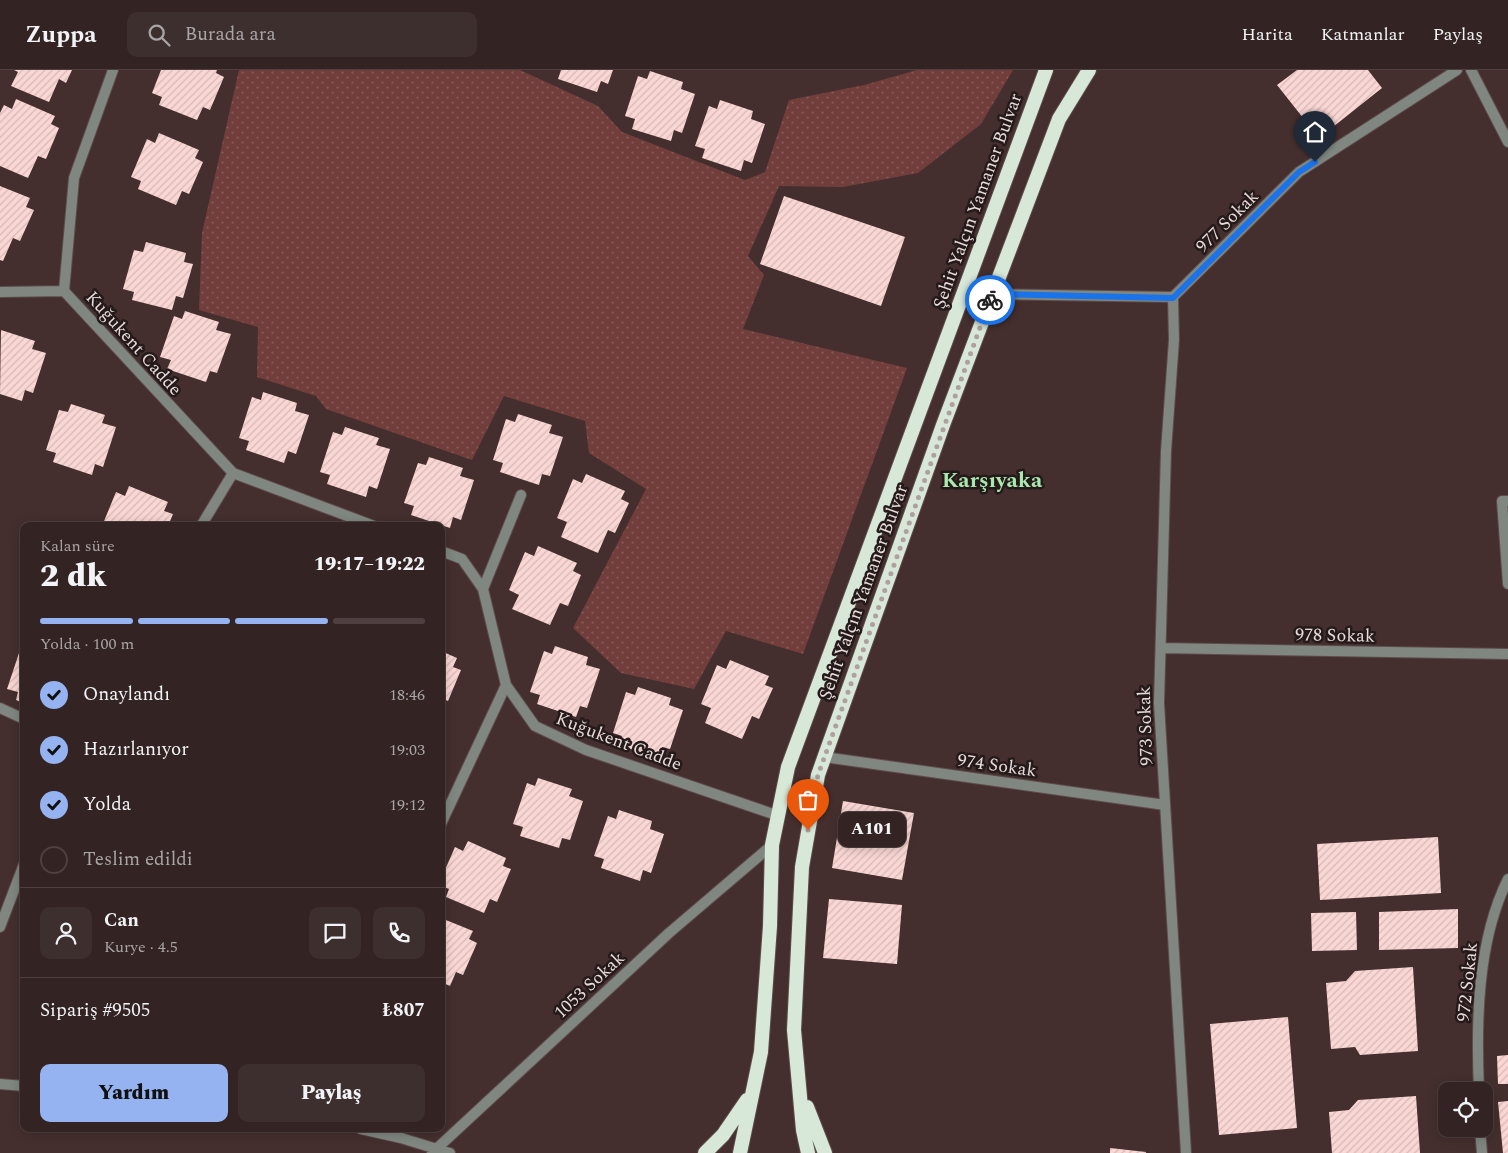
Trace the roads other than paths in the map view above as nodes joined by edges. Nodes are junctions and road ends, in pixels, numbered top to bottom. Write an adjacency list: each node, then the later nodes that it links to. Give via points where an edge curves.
1 (113, 70): 7 (street, Kuğukent Cadde, via 74,178)
2 (1046, 70): 27 (highway, Şehit Yalçın Yamaner Bulvar, via 791,758)
3 (1089, 70): 9 (highway, Şehit Yalçın Yamaner Bulvar, via 1059,119)
4 (1458, 70): 10 (street, 977 Sokak, via 1299,172)
5 (1471, 70): 6 (street)
6 (1508, 142)
7 (64, 291): 8 (street); 11 (street, Kuğukent Cadde)
8 (0, 292)
9 (992, 294): 10 (street); 24 (highway, Şehit Yalçın Yamaner Bulvar)
10 (1173, 298): 19 (street, 973 Sokak)
11 (233, 473): 14 (street); 15 (street, Kuğukent Cadde)
12 (521, 495): 18 (street)
13 (1505, 501): 17 (street)
14 (203, 522)
15 (363, 522)
16 (445, 553): 18 (street, Kuğukent Cadde, via 462,559)
17 (1508, 584)
18 (484, 589): 21 (street, Kuğukent Cadde)
19 (1161, 648): 20 (street, 978 Sokak); 25 (street, 973 Sokak, via 1159,703)
20 (1508, 654)
21 (506, 685): 26 (street); 27 (street, Kuğukent Cadde, via 535,726 586,750)
22 (0, 708): 23 (street)
23 (20, 717)
24 (824, 756): 25 (street, 974 Sokak); 32 (highway, Şehit Yalçın Yamaner Bulvar, via 802,867 794,1030)
25 (1165, 805): 45 (street, 973 Sokak)
26 (445, 815)
27 (776, 815): 28 (highway, Şehit Yalçın Yamaner Bulvar)
28 (772, 845): 36 (highway, Şehit Yalçın Yamaner Bulvar, via 762,1052); 39 (street, 1053 Sokak, via 669,933)
29 (20, 874): 31 (street)
30 (1508, 879): 33 (street, 972 Sokak, via 1492,919 1484,954 1477,1050)
31 (0, 926)
32 (799, 1082): 43 (highway, Şehit Yalçın Yamaner Bulvar); 44 (highway)
33 (1479, 1082)
34 (0, 1084): 35 (street)
35 (20, 1086)
36 (753, 1091): 41 (highway, via 723,1134); 42 (highway, Şehit Yalçın Yamaner Bulvar)
37 (374, 1132): 39 (street, via 401,1138)
38 (1481, 1137): 46 (street)
39 (433, 1151): 40 (street)
40 (450, 1153)
41 (705, 1153)
42 (740, 1153)
43 (808, 1153)
44 (825, 1153)
45 (1186, 1153)
46 (1482, 1153)

